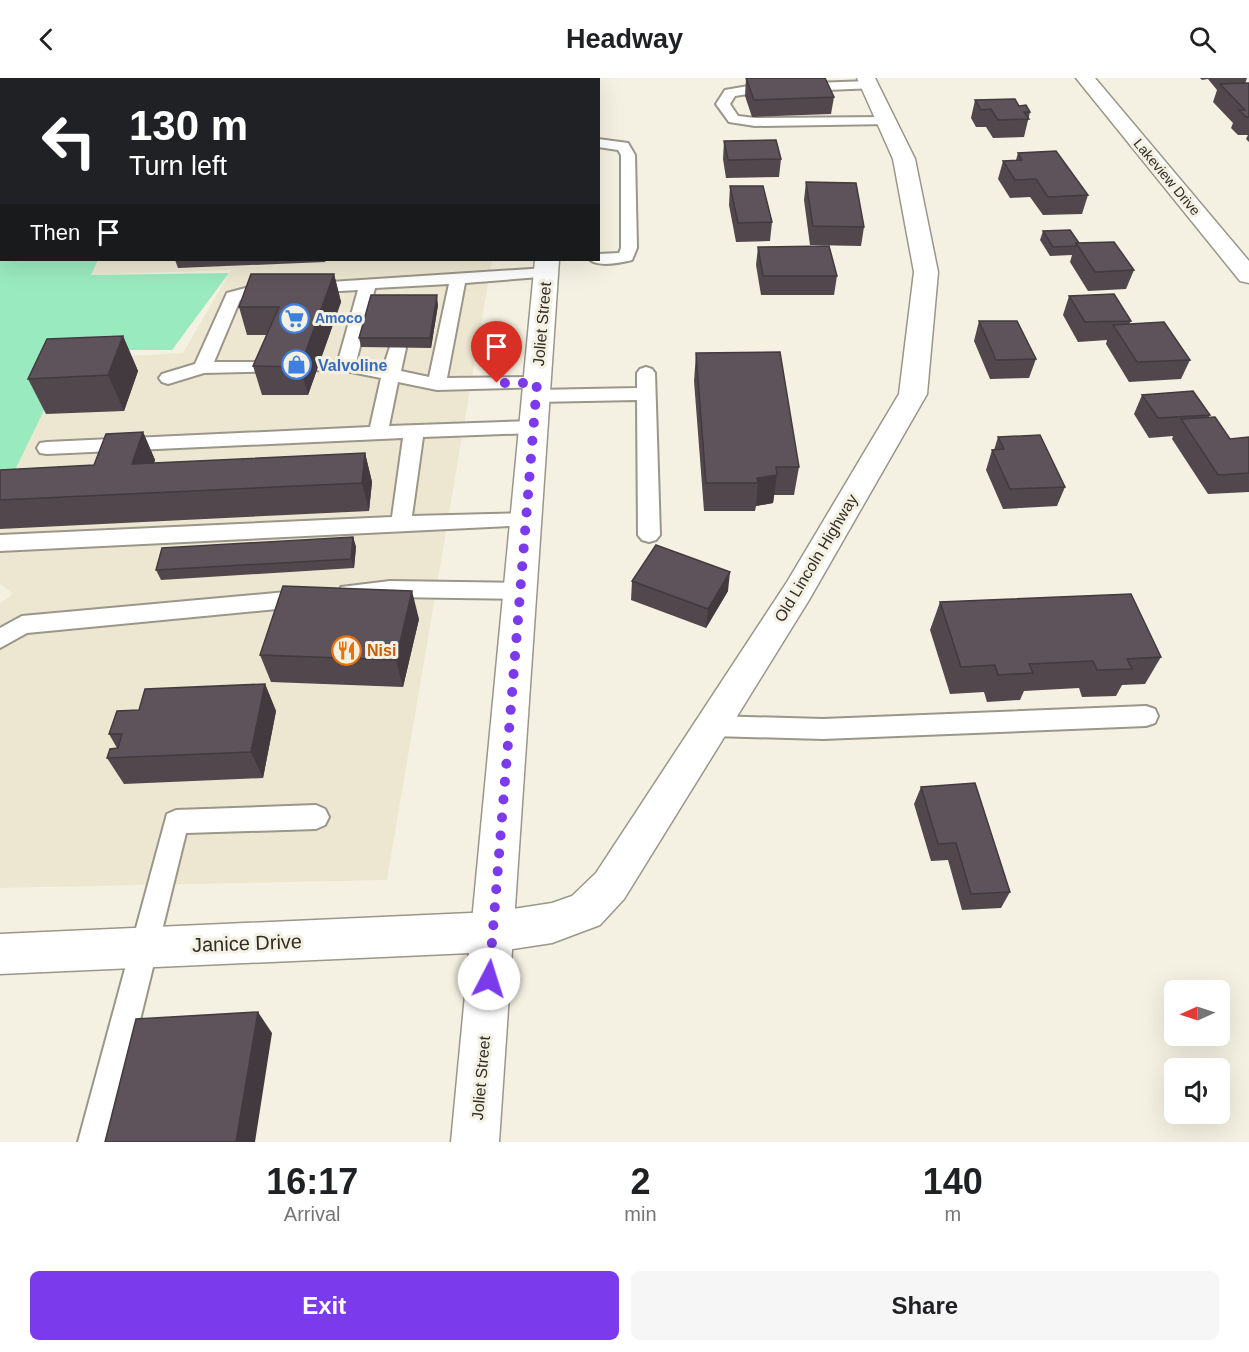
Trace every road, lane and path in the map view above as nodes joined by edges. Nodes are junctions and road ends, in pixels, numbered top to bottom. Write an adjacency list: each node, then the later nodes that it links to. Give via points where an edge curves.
1 (1085, 78): 7 (street, Lakeview Drive)
2 (868, 82): 3 (street, Old Lincoln Highway); 3 (lane, via 754,89 730,93 723,104 734,119 755,122)
3 (886, 121): 32 (street, Old Lincoln Highway, via 904,159 926,272 914,394 798,591)
4 (600, 143): 5 (lane, via 623,146 628,155 629,248 626,257)
5 (600, 259)
6 (546, 266): 8 (lane); 19 (street, Joliet Street)
7 (1249, 276)
8 (458, 278): 9 (lane, via 412,289); 18 (lane)
9 (368, 285): 12 (lane); 14 (lane, via 253,291 233,297)
10 (397, 348): 16 (lane)
11 (316, 366): 12 (lane)
12 (346, 366): 16 (lane)
13 (274, 367): 14 (lane)
14 (203, 368): 17 (lane)
15 (646, 373): 20 (lane)
16 (390, 376): 18 (lane); 23 (lane)
17 (168, 378)
18 (437, 384): 19 (lane)
19 (536, 389): 20 (lane); 21 (street, Joliet Street)
20 (646, 394): 27 (lane)
21 (533, 427): 22 (lane); 25 (street, Joliet Street)
22 (414, 430): 23 (lane); 26 (lane)
23 (378, 432): 24 (lane)
24 (46, 448)
25 (526, 520): 26 (lane); 29 (street, Joliet Street)
26 (401, 524): 28 (lane)
27 (649, 535)
28 (0, 543)
29 (520, 591): 30 (lane, via 390,589 22,625); 34 (street, Joliet Street)
30 (0, 639)
31 (1146, 716): 32 (lane, via 823,729)
32 (712, 726): 34 (street, Old Lincoln Highway, via 610,886 586,911 552,924)
33 (316, 817): 35 (lane, via 176,822)
34 (493, 933): 35 (street, Janice Drive); 38 (street, Joliet Street)
35 (144, 948): 36 (street, Janice Drive); 37 (lane)
36 (0, 954)
37 (94, 1142)
38 (475, 1142)

